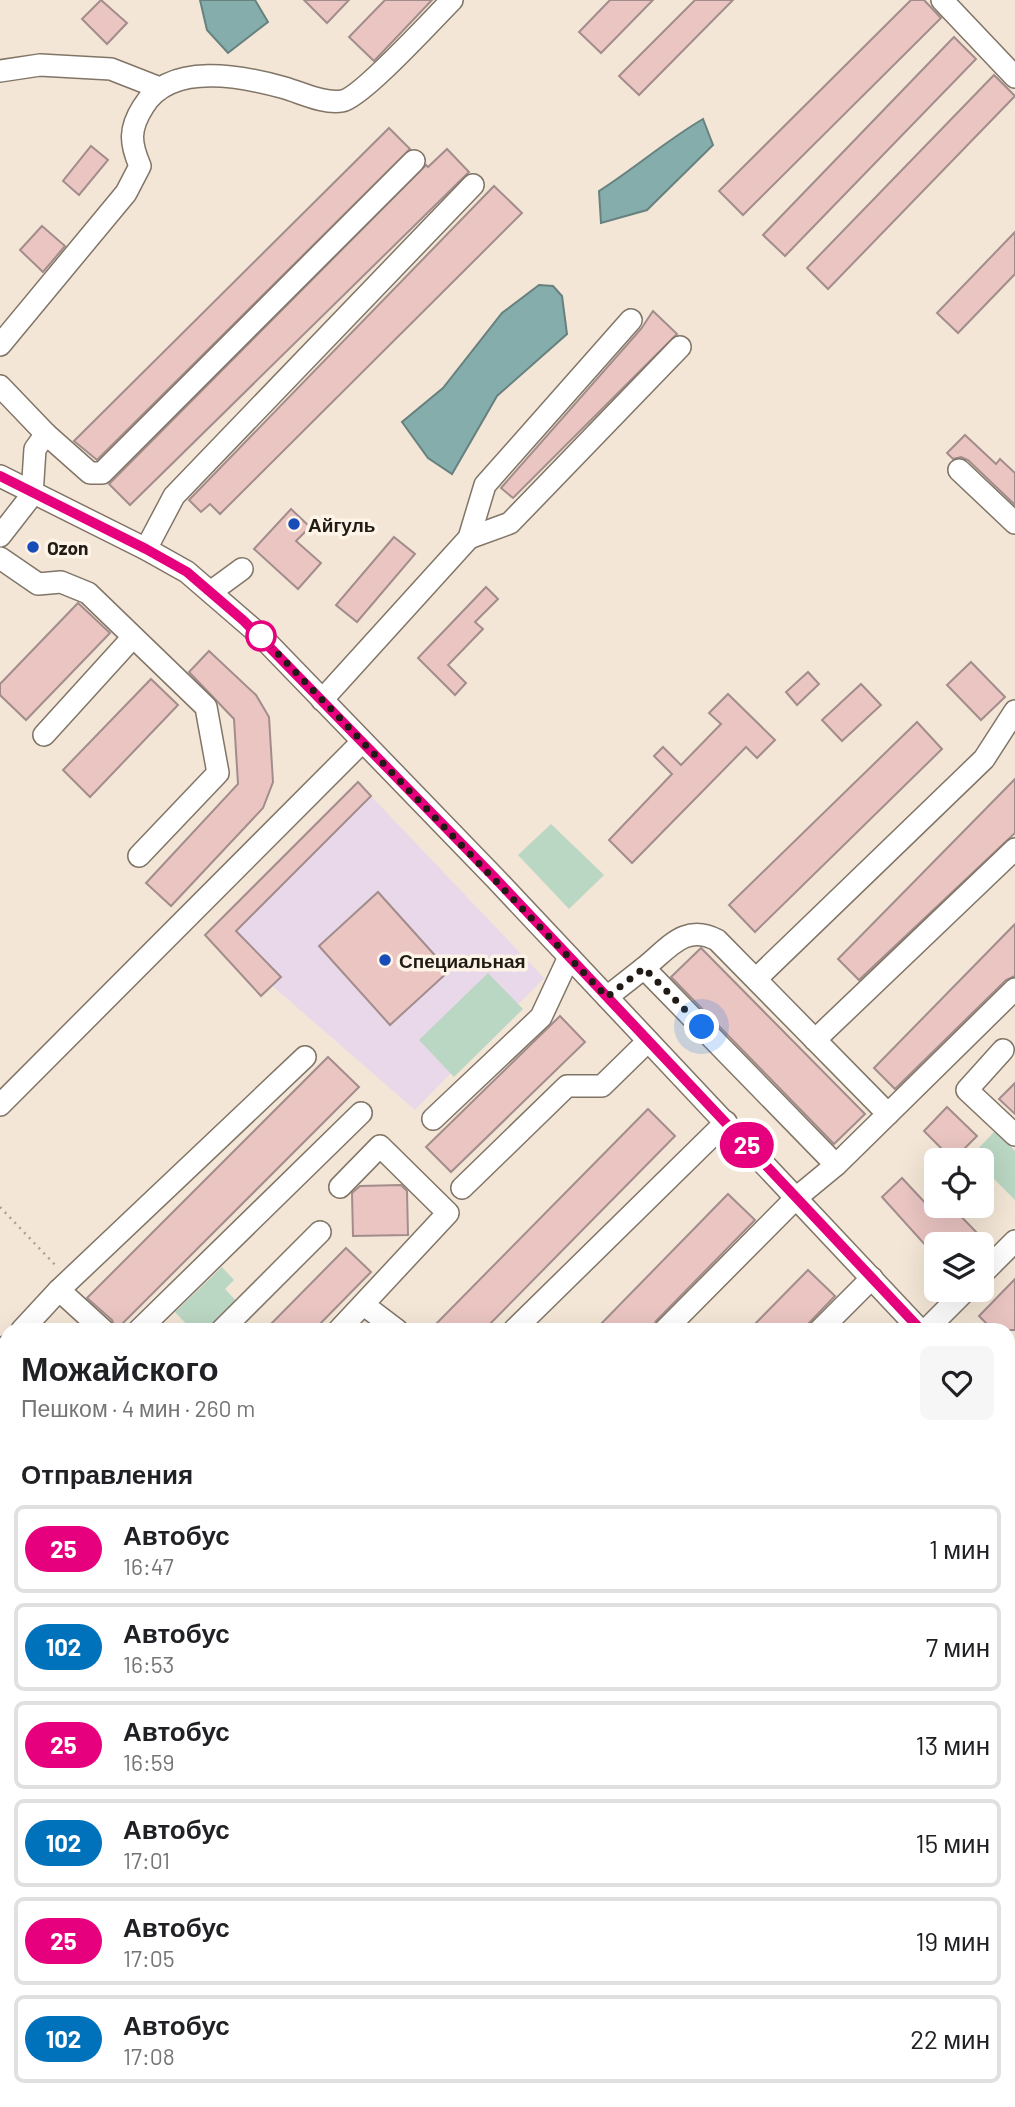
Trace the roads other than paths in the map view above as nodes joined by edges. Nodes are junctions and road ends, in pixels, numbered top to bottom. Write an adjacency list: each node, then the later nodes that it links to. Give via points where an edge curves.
1 (452, 0): 5 (street, via 345,101 329,101 260,81 188,76)
2 (942, 0): 4 (street)
3 (0, 71): 5 (street, via 40,65 111,69)
4 (1015, 77)
5 (157, 87): 9 (street, via 131,129 139,166 126,193)
6 (414, 161): 12 (street, via 102,473 90,473)
7 (473, 185): 19 (street, via 174,496)
8 (631, 320): 18 (street, via 485,485)
9 (0, 345)
10 (680, 347): 18 (street, via 510,523)
11 (0, 386): 12 (street)
12 (47, 433): 15 (street, via 35,449)
13 (959, 470): 16 (street)
14 (0, 476): 15 (street)
15 (32, 495): 17 (street); 19 (street)
16 (1015, 523)
17 (0, 536)
18 (469, 538): 24 (street)
19 (146, 549): 22 (street)
20 (0, 558): 23 (street, via 38,584 61,582 88,593)
21 (242, 569): 22 (street)
22 (212, 591): 24 (street)
23 (134, 637): 26 (street); 29 (street, via 206,707 218,773)
24 (323, 700): 27 (street)
25 (1015, 712): 32 (street, via 984,759)
26 (44, 735)
27 (362, 742): 30 (street); 39 (street)
28 (1015, 849): 35 (street)
29 (139, 856)
30 (569, 957): 34 (street); 42 (street, via 541,1017)
31 (644, 968): 32 (street, via 690,933 703,933 717,940); 34 (street); 45 (street)
32 (756, 979): 35 (street)
33 (1015, 989): 41 (street)
34 (607, 997): 36 (street)
35 (815, 1040): 41 (street)
36 (648, 1041): 43 (street); 47 (street, via 602,1086 568,1086)
37 (1003, 1051): 44 (street, via 967,1090)
38 (305, 1057): 53 (street)
39 (0, 1105)
40 (361, 1113): 58 (street)
41 (888, 1114): 45 (street)
42 (433, 1119)
43 (726, 1122): 48 (street); 62 (street)
44 (1015, 1135)
45 (835, 1165): 48 (street)
46 (340, 1187): 55 (street, via 380,1146 448,1213)
47 (462, 1188)
48 (796, 1198): 52 (street); 63 (street)
49 (320, 1232): 59 (street)
50 (1015, 1241): 51 (street)
51 (994, 1262)
52 (872, 1278): 64 (street); 65 (street)
53 (65, 1285): 56 (street); 57 (street)
54 (950, 1302): 66 (street)
55 (364, 1305): 60 (street); 61 (street)
56 (29, 1323)
57 (97, 1323)
58 (146, 1323)
59 (229, 1323)
60 (346, 1323)
61 (388, 1323)
62 (521, 1323)
63 (672, 1323)
64 (827, 1323)
65 (912, 1323)
66 (923, 1323)

